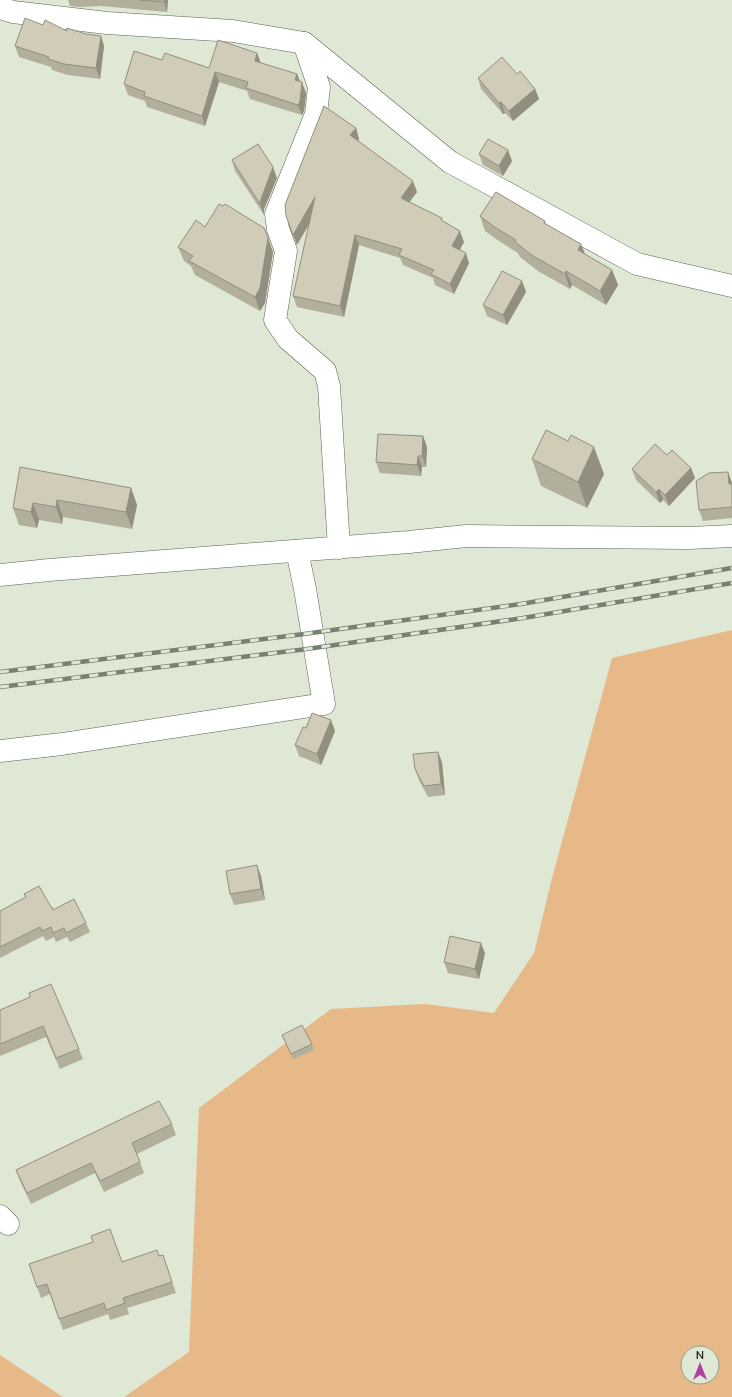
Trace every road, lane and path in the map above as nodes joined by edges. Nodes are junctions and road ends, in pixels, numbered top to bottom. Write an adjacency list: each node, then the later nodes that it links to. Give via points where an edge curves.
1 (0, 8): 2 (street, via 13,12 107,23 233,31)
2 (304, 44): 3 (street, via 450,162 637,264); 5 (street, via 319,87 316,114 276,214 286,251 275,320 288,339 325,371 329,386)
3 (732, 286)
4 (732, 536): 5 (street, via 466,536)
5 (339, 548): 6 (street)
6 (297, 551): 7 (street); 8 (street, via 324,704 70,743)
7 (0, 576)
8 (0, 751)

